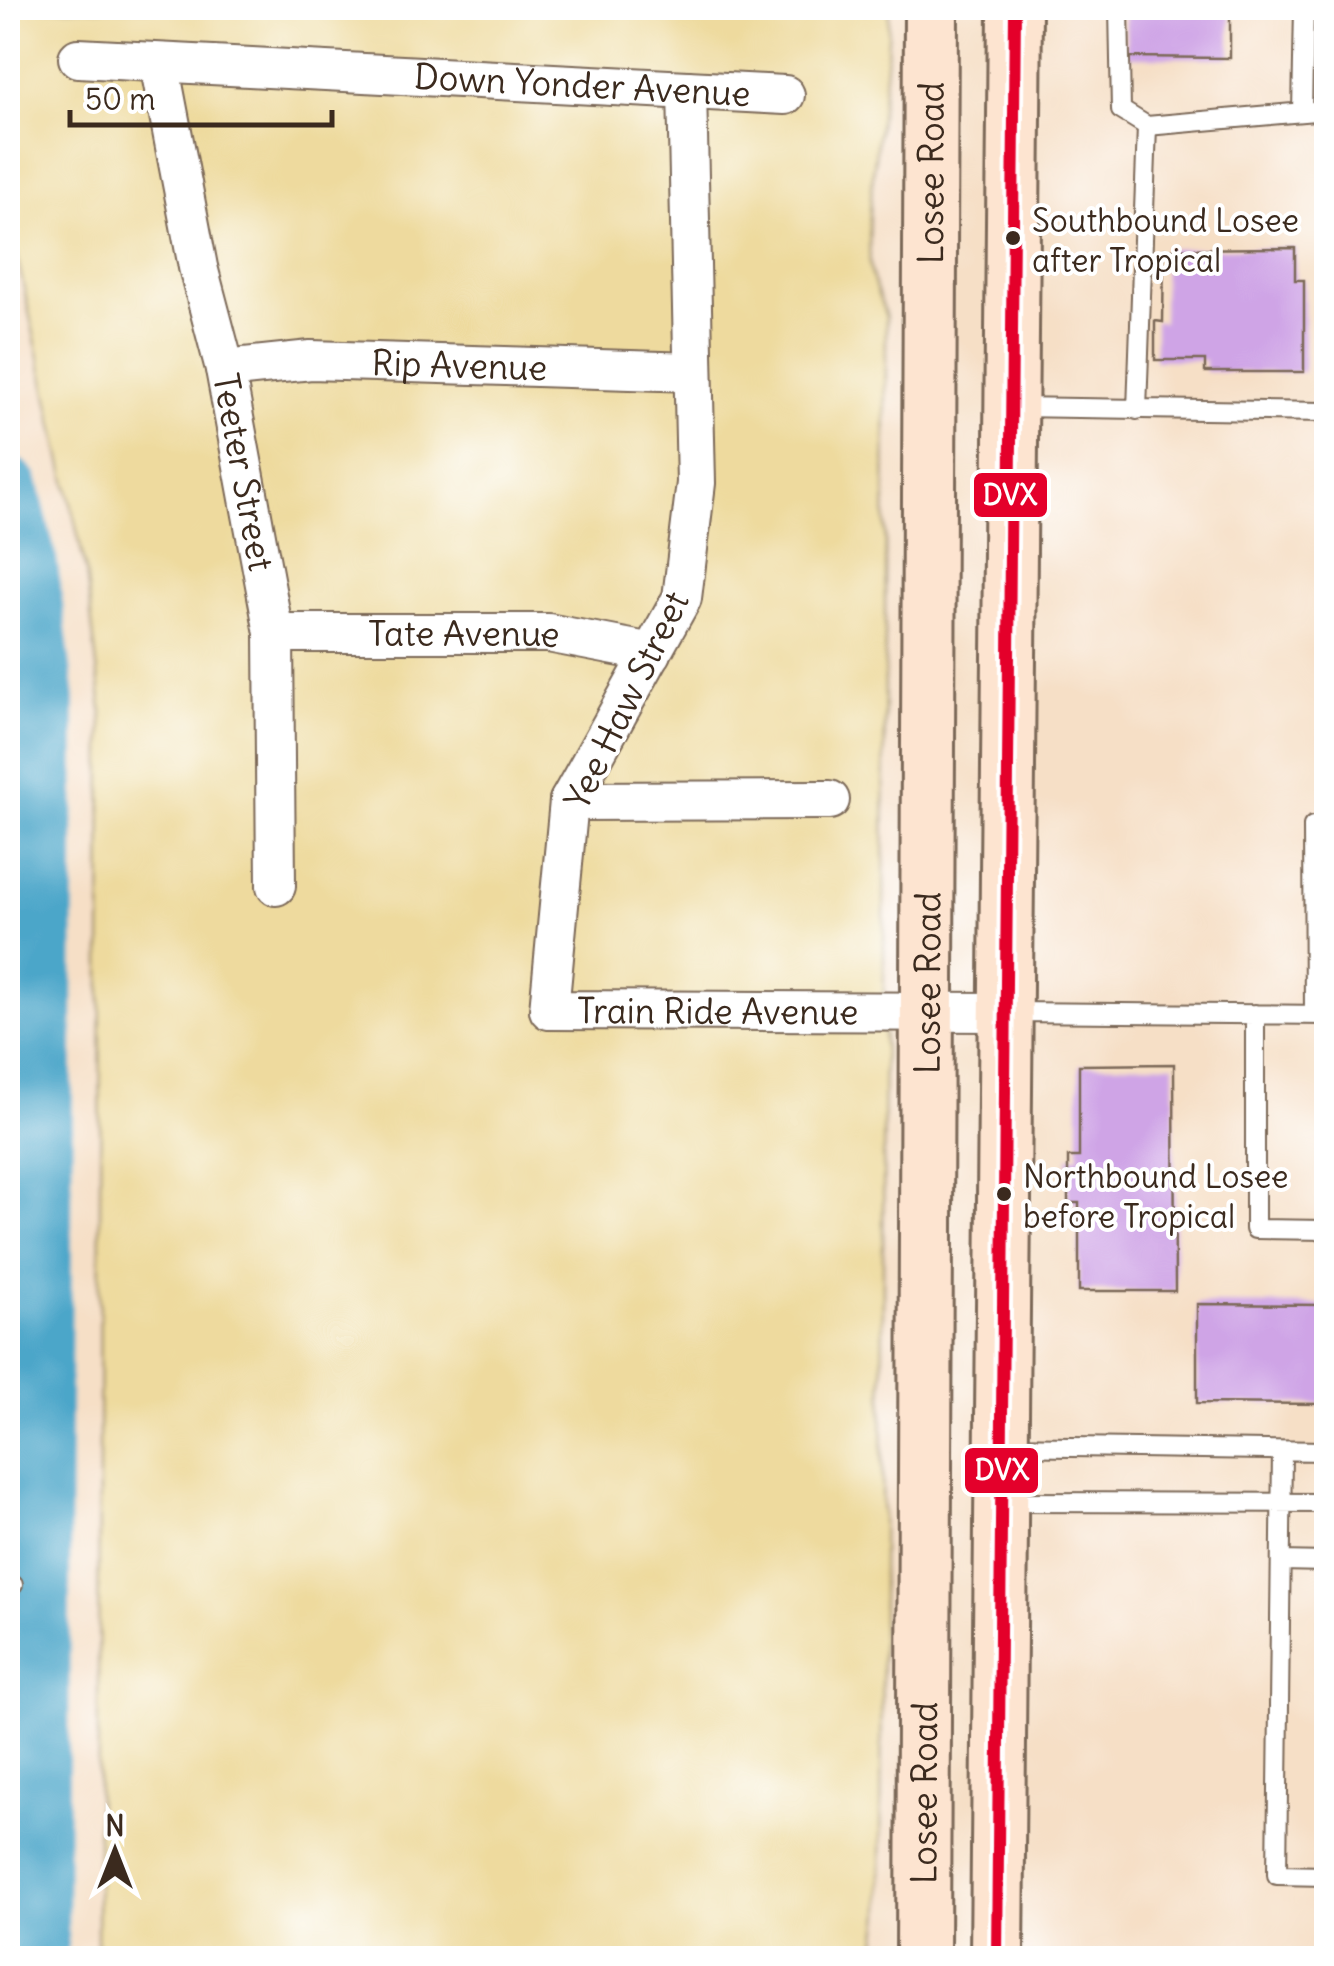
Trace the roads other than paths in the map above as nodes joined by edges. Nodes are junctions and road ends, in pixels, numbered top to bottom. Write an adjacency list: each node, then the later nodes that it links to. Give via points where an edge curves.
1 (931, 8): 24 (main road, Losee Road)
2 (1015, 8): 14 (main road)
3 (1120, 8): 11 (lane, via 1121,110)
4 (1304, 8): 10 (lane)
5 (78, 58): 6 (street, Down Yonder Avenue)
6 (160, 63): 7 (street, Down Yonder Avenue); 12 (street, Teeter Street, via 198,267)
7 (687, 90): 8 (street, Down Yonder Avenue); 13 (street, Yee Haw Street)
8 (784, 96)
9 (1326, 110): 10 (lane)
10 (1302, 112): 11 (lane)
11 (1146, 126): 15 (lane)
12 (225, 369): 13 (street, Rip Avenue, via 310,360); 17 (street, Teeter Street)
13 (693, 372): 18 (street, Yee Haw Street, via 696,482 682,598)
14 (1010, 407): 15 (lane); 25 (main road)
15 (1137, 410): 16 (lane)
16 (1326, 412)
17 (274, 633): 18 (street, Tate Avenue, via 548,633); 22 (street, Teeter Street)
18 (652, 654): 20 (street, Yee Haw Street)
19 (830, 800): 20 (street)
20 (568, 801): 23 (street, Yee Haw Street)
21 (1313, 826): 27 (lane)
22 (276, 886)
23 (549, 1010): 24 (street, Train Ride Avenue)
24 (924, 1012): 25 (street, Train Ride Avenue); 38 (main road, Losee Road)
25 (1004, 1012): 26 (lane); 29 (main road)
26 (1255, 1014): 27 (lane); 28 (lane, via 1255,1229)
27 (1320, 1015)
28 (1326, 1230)
29 (1001, 1446): 30 (lane); 32 (main road)
30 (1282, 1451): 31 (lane); 33 (lane)
31 (1326, 1451)
32 (1000, 1502): 33 (lane); 39 (main road)
33 (1282, 1503): 34 (lane); 35 (lane)
34 (1326, 1503)
35 (1281, 1562): 36 (lane); 37 (lane, via 1277,1875)
36 (1326, 1562)
37 (1326, 1876)
38 (924, 1958)
39 (997, 1958)

